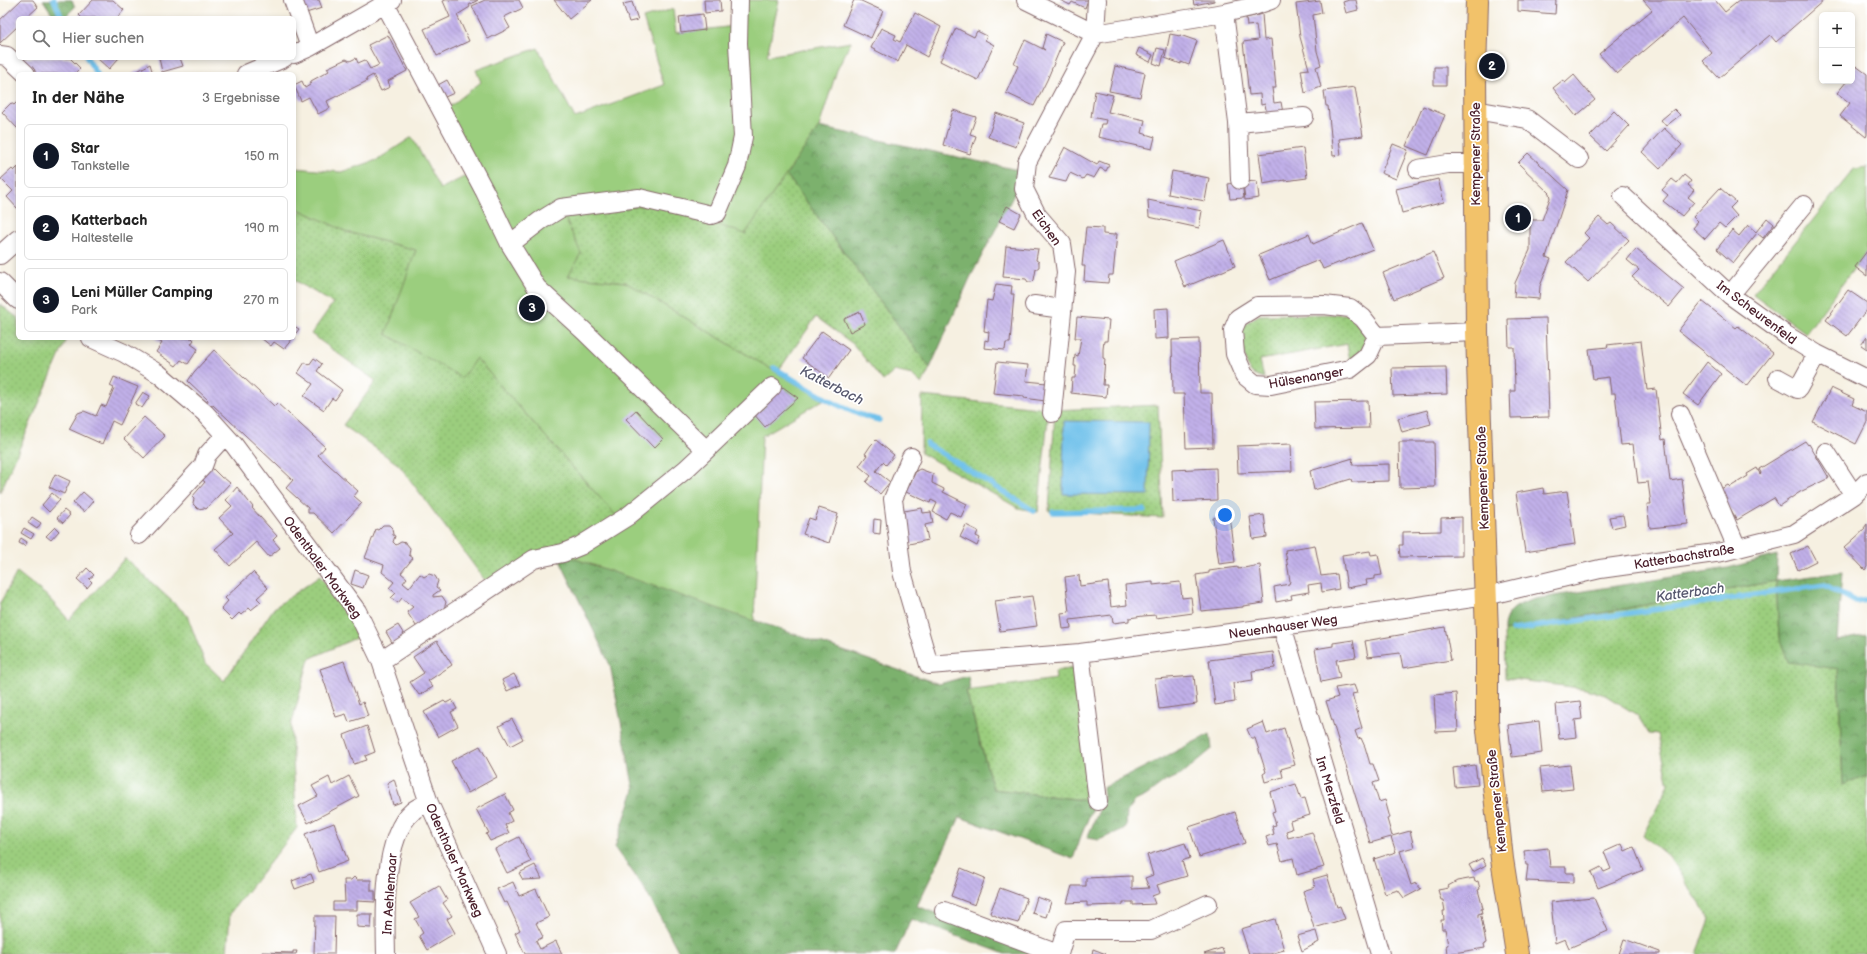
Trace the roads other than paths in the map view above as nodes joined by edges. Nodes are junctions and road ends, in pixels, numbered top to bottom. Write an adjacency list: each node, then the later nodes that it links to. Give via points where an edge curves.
1 (293, 0): 9 (street)
2 (739, 0): 27 (street, via 738,43 743,136 737,166 717,213 711,215 639,198 561,208)
3 (1026, 0): 11 (street)
4 (1097, 0): 11 (street, Eichen)
5 (1271, 0): 8 (street, via 1251,8)
6 (1477, 0): 17 (main road, Kempener Straße)
7 (388, 2): 12 (street); 27 (street)
8 (1224, 13): 11 (street); 19 (street)
9 (296, 16)
10 (296, 17): 12 (street)
11 (1095, 34): 33 (street, Eichen, via 1027,162 1025,175 1024,188 1037,215 1062,244 1066,272)
12 (302, 51)
13 (0, 55): 15 (street, via 6,56)
14 (279, 60): 16 (street)
15 (24, 72)
16 (251, 72)
17 (1475, 110): 20 (street, via 1527,118); 21 (main road, Kempener Straße)
18 (1304, 117): 19 (street)
19 (1238, 123): 23 (street)
20 (1579, 159)
21 (1475, 164): 22 (street, via 1448,164); 34 (main road, Kempener Straße)
22 (1418, 169)
23 (1240, 180)
24 (1623, 196): 30 (street, Im Scheurenfeld)
25 (1804, 205): 30 (street)
26 (16, 241): 28 (street)
27 (510, 244): 45 (street, via 537,288 652,396 700,444)
28 (0, 255)
29 (0, 282): 31 (street)
30 (1730, 295): 37 (street, Im Scheurenfeld)
31 (16, 298)
32 (1034, 305): 33 (street)
33 (1062, 309): 41 (street, Eichen)
34 (1477, 332): 35 (street); 51 (main road, Kempener Straße)
35 (1377, 336): 35 (street, Hülsenanger, via 1363,318 1350,308 1324,304 1257,306 1238,318 1233,330 1235,354 1244,375 1255,384 1271,385 1350,369 1368,355)
36 (95, 340): 43 (street, Odenthaler Markweg, via 124,353 159,374 205,413)
37 (1816, 354): 38 (street, via 1798,389); 39 (street, Im Scheurenfeld)
38 (1778, 378)
39 (1867, 379)
40 (772, 387): 45 (street)
41 (1052, 413)
42 (1680, 414): 50 (street)
43 (225, 435): 49 (street, via 207,455 203,466); 54 (street, Odenthaler Markweg, via 357,611)
44 (1826, 452): 48 (street)
45 (703, 453): 54 (street, via 628,516 580,546 563,553 534,559)
46 (911, 457): 53 (street, Neuenhauser Weg, via 893,499 902,572 929,665)
47 (1867, 482): 48 (street, Katterbachstraße)
48 (1854, 495): 50 (street, Katterbachstraße, via 1794,534)
49 (139, 535)
50 (1736, 548): 51 (street, Katterbachstraße, via 1600,568)
51 (1486, 596): 52 (street, Neuenhauser Weg); 63 (main road, Kempener Straße, via 1487,721 1502,859)
52 (1282, 626): 53 (street, Neuenhauser Weg); 62 (street, Im Merzfeld)
53 (1080, 653): 55 (street)
54 (381, 661): 56 (street, Odenthaler Markweg)
55 (1098, 801)
56 (429, 803): 59 (street, Im Aehlemaar, via 414,810 405,820 391,850 386,905); 60 (street, Odenthaler Markweg)
57 (1208, 904): 61 (street, via 1151,930 1066,930)
58 (944, 911): 61 (street)
59 (386, 954)
60 (497, 954)
61 (1059, 954)
62 (1380, 954)
63 (1517, 954)

